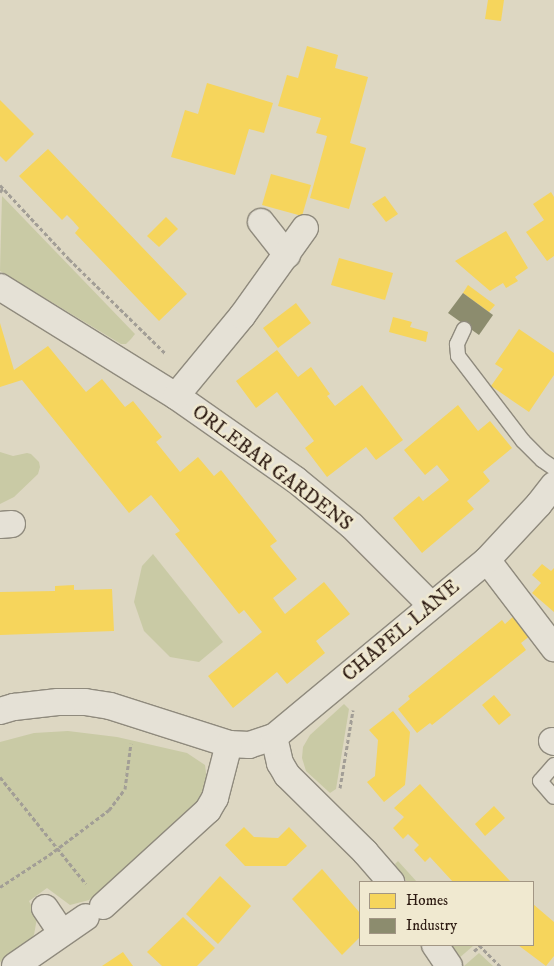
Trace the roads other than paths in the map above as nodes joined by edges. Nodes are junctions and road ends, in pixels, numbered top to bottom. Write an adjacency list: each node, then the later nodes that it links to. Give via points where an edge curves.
1 (261, 222): 3 (street)
2 (305, 228): 3 (street, ORLEBAR GARDENS)
3 (288, 255): 6 (street, ORLEBAR GARDENS)
4 (0, 287): 6 (street, ORLEBAR GARDENS)
5 (464, 329): 7 (lane, via 457,344 458,356 518,434)
6 (183, 386): 10 (street, ORLEBAR GARDENS, via 326,504)
7 (554, 468)
8 (554, 484): 9 (street, CHAPEL LANE)
9 (487, 560): 10 (street, CHAPEL LANE); 11 (street)
10 (431, 605): 13 (street, CHAPEL LANE)
11 (554, 648)
12 (0, 712): 14 (street, CHAPEL LANE, via 14,707 58,702 110,706)
13 (274, 737): 14 (street, CHAPEL LANE, via 249,746); 17 (street, via 280,763 287,775)
14 (229, 744): 19 (street, via 215,798 208,810 95,911)
15 (554, 749): 16 (lane, via 540,781)
16 (554, 797)
17 (390, 881)
18 (45, 908): 19 (street)
19 (62, 933): 21 (street)
20 (436, 946): 22 (street)
21 (15, 966)
22 (450, 966)

